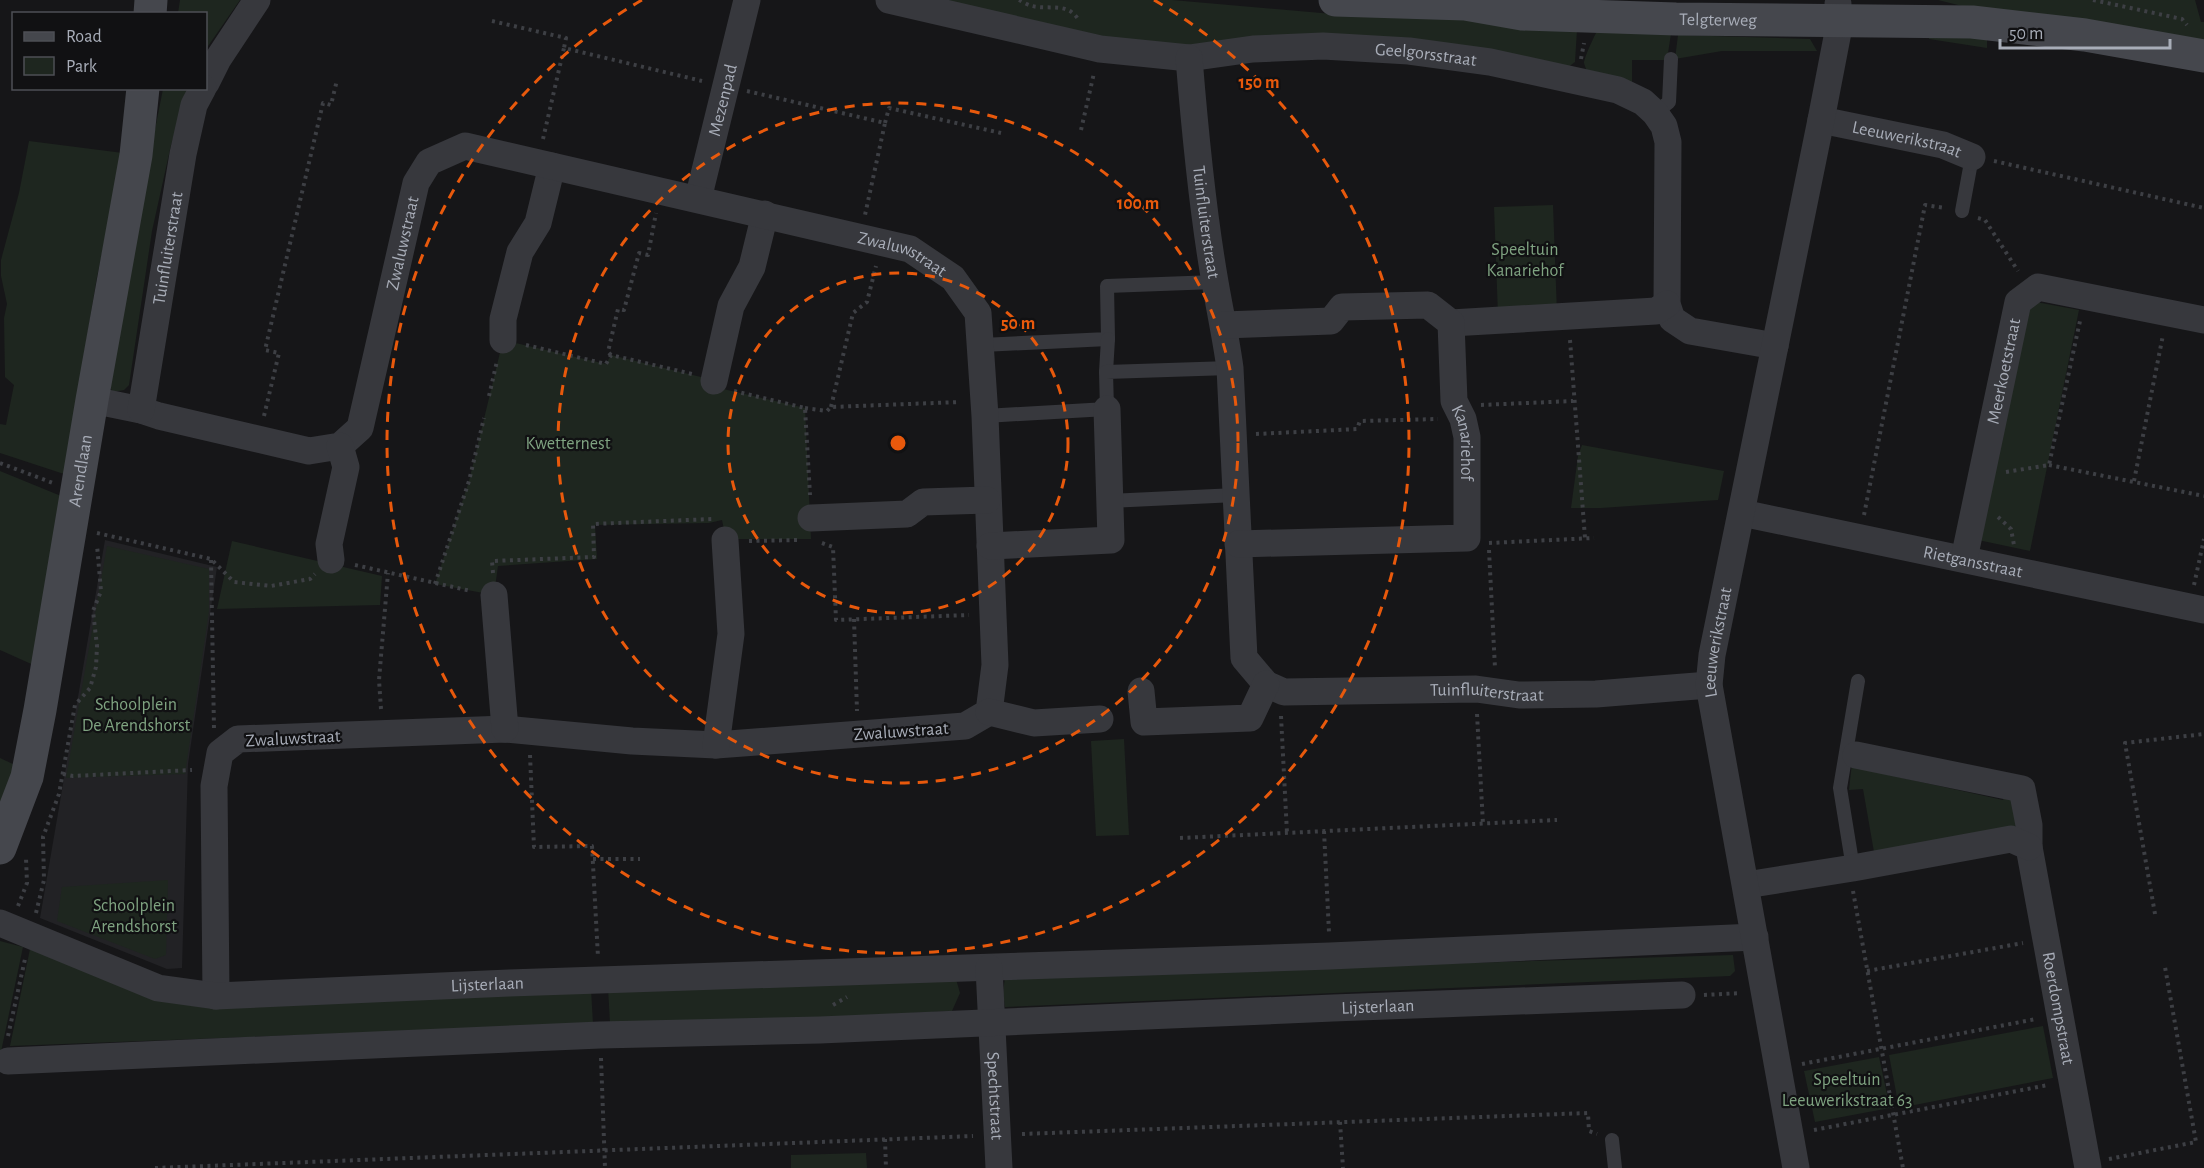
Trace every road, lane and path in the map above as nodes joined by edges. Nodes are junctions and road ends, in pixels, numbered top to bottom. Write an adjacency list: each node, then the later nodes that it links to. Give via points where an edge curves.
1 (257, 0): 19 (street)
2 (747, 0): 20 (street, Mezenpad)
3 (889, 0): 13 (street)
4 (1335, 0): 7 (street, Telgterweg)
5 (1722, 0): 9 (street, Telgterweg)
6 (2093, 0): 11 (path, via 2182,19)
7 (1479, 2): 8 (street, Telgterweg, via 1522,14)
8 (1588, 8): 9 (street, Telgterweg); 17 (path, via 1587,32)
9 (1838, 12): 14 (street, Telgterweg, via 1889,4 1972,22 2085,35); 24 (street, Leeuwerikstraat, via 1838,32)
10 (492, 21): 12 (path, via 566,38)
11 (2188, 27)
12 (564, 48): 20 (path); 29 (path)
13 (1100, 49): 15 (street); 26 (path)
14 (2204, 56)
15 (1190, 58): 17 (street, Geelgorsstraat, via 1323,46 1444,55); 36 (street, Tuinfluiterstraat, via 1194,130)
16 (1671, 59): 23 (lane, via 1670,102)
17 (1576, 79): 23 (street, Geelgorsstraat, via 1618,90 1643,102)
18 (337, 80): 64 (path, via 331,105 322,103 265,350 279,353)
19 (207, 81)
20 (727, 87): 25 (path); 31 (street, Mezenpad)
21 (143, 90): 54 (street, Arendlaan, via 136,155)
22 (202, 90): 60 (street, Tuinfluiterstraat, via 183,154)
23 (1655, 113): 39 (street, via 1668,142)
24 (1821, 120): 28 (street, Leeuwerikstraat, via 1943,145); 48 (street, Leeuwerikstraat)
25 (885, 123): 27 (path, via 889,108); 35 (path)
26 (1081, 130)
27 (1002, 133)
28 (1972, 157): 32 (path); 33 (lane, Leeuwerikstraat)
29 (544, 164): 30 (street, Zwaluwstraat); 46 (street, via 538,223 520,252 503,319); 65 (street, Zwaluwstraat, via 465,146 429,162 416,183 360,428)
30 (661, 192): 31 (street, Zwaluwstraat); 49 (path, via 648,255 639,253 624,310 618,309 608,352)
31 (698, 199): 34 (street, Zwaluwstraat)
32 (2204, 208)
33 (1962, 211): 37 (path, via 1985,220); 78 (path, via 1925,205)
34 (765, 214): 35 (street, Zwaluwstraat); 52 (street, via 752,267 731,306)
35 (871, 239): 47 (street, Zwaluwstraat, via 910,249 953,278 978,313); 56 (path, via 867,302 853,313)
36 (1215, 282): 44 (street, Tuinfluiterstraat); 45 (lane, via 1107,286)
37 (2031, 292): 38 (street, via 2038,287); 68 (street, Meerkoetstraat, via 2018,302)
38 (2085, 297): 40 (street); 67 (path)
39 (1667, 304): 41 (street, via 1656,311); 48 (street, via 1672,319 1690,331)
40 (2167, 313): 42 (street); 69 (path)
41 (1569, 316): 43 (street); 55 (path)
42 (2204, 320)
43 (1451, 323): 44 (street, via 1428,305 1342,307 1331,321); 61 (street, Kanariehof, via 1454,401)
44 (1224, 325): 50 (street, Tuinfluiterstraat)
45 (1108, 339): 47 (lane); 51 (lane)
46 (502, 340): 49 (path, via 606,364); 53 (path)
47 (982, 345): 58 (street, Zwaluwstraat)
48 (1775, 346): 76 (street, Leeuwerikstraat)
49 (611, 355): 52 (path)
50 (1230, 368): 51 (lane); 63 (street, Tuinfluiterstraat)
51 (1106, 372): 59 (lane)
52 (714, 381): 57 (path, via 720,388)
53 (489, 396)
54 (92, 400): 60 (street); 70 (street, Arendlaan)
55 (1573, 401): 61 (path); 79 (path)
56 (831, 407): 57 (path, via 827,411); 58 (path)
57 (805, 408): 77 (path)
58 (985, 408): 59 (lane); 73 (street, Zwaluwstraat)
59 (1107, 409): 74 (street)
60 (141, 410): 64 (street)
61 (1460, 413): 63 (path, via 1360,421 1357,429); 83 (street, Kanariehof, via 1467,437 1467,538)
62 (484, 417): 90 (path, via 469,481)
63 (1233, 435): 71 (street, Tuinfluiterstraat)
64 (259, 441): 65 (street, via 309,451)
65 (340, 446): 87 (street, via 346,467 329,544)
66 (0, 463): 70 (path, via 55,483)
67 (2049, 465): 68 (path); 69 (path)
68 (1981, 476): 75 (street, Meerkoetstraat)
69 (2133, 482): 72 (path)
70 (78, 485): 115 (street, Arendlaan, via 27,777)
71 (1236, 495): 74 (lane); 83 (street, Tuinfluiterstraat)
72 (2204, 495)
73 (987, 500): 77 (street, via 923,502 907,514); 84 (street, Zwaluwstraat)
74 (1109, 501): 84 (street, via 1111,540)
75 (1974, 509): 86 (street, Meerkoetstraat); 88 (path, via 1996,514 2011,529 2015,543)
76 (1742, 513): 78 (street, Rietgansstraat); 96 (street, Leeuwerikstraat)
77 (812, 529): 82 (path); 94 (path, via 833,547 836,620)
78 (1860, 537): 86 (street, Rietgansstraat)
79 (1585, 538): 80 (path); 98 (path, via 1488,543)
80 (1594, 538)
81 (2204, 538): 92 (path)
82 (724, 540): 91 (path, via 724,519 593,524 594,557 492,561); 106 (street, via 731,634)
83 (1238, 544): 97 (street, Tuinfluiterstraat, via 1244,658)
84 (990, 546): 93 (street, Zwaluwstraat)
85 (211, 559): 87 (path, via 234,582 271,586 310,579); 108 (path, via 213,727); 109 (path, via 89,532 97,540 101,572 101,591 93,611 96,667 90,688 75,705)
86 (1964, 559): 88 (street, Rietgansstraat)
87 (331, 560): 89 (path)
88 (2010, 569): 92 (street, Rietgansstraat)
89 (388, 573): 90 (path); 103 (path, via 379,680)
90 (435, 584): 91 (path)
91 (494, 595): 102 (street)
92 (2197, 608)
93 (993, 614): 94 (path); 100 (street, Zwaluwstraat, via 995,665)
94 (854, 619): 105 (path)
95 (1858, 681): 119 (lane, via 1840,788)
96 (1708, 685): 98 (street, Tuinfluiterstraat, via 1596,694 1519,696); 120 (street, Leeuwerikstraat)
97 (1275, 688): 98 (street, Tuinfluiterstraat); 99 (street, via 1250,718 1144,722); 113 (path, via 1281,712)
98 (1486, 691): 111 (path)
99 (1141, 692)
100 (989, 712): 101 (street, via 1034,723); 105 (street, Zwaluwstraat, via 965,726)
101 (1100, 719)
102 (517, 730): 103 (street, Zwaluwstraat); 106 (street, Zwaluwstraat); 117 (path, via 534,848 592,846)
103 (382, 734): 108 (street, Zwaluwstraat, via 238,739)
104 (2204, 734): 121 (path, via 2125,743)
105 (858, 735): 106 (street, Zwaluwstraat)
106 (716, 745)
107 (1856, 755): 116 (street, Roerdompstraat, via 2022,789)
108 (219, 761): 109 (path); 133 (street, via 214,786)
109 (63, 774): 123 (path, via 60,794 43,837 44,880)
110 (1557, 820): 111 (path)
111 (1483, 824): 112 (path)
112 (1324, 831): 113 (path); 126 (path)
113 (1287, 833): 114 (path)
114 (1180, 838)
115 (0, 848)
116 (2029, 848): 119 (street, via 2011,839); 125 (street, Roerdompstraat)
117 (593, 859): 118 (path); 130 (path)
118 (640, 859)
119 (1851, 869): 120 (street); 129 (path)
120 (1746, 885): 124 (street, Leeuwerikstraat)
121 (2155, 914)
122 (0, 923): 123 (street, Lijsterlaan)
123 (30, 936): 133 (street, Lijsterlaan, via 158,988); 138 (path)
124 (1755, 937): 126 (street, Lijsterlaan); 131 (street, Leeuwerikstraat)
125 (2046, 939): 129 (path); 134 (street, Roerdompstraat)
126 (1330, 956): 128 (street, Lijsterlaan)
127 (2164, 967): 148 (path, via 2196,1142)
128 (989, 968): 130 (street, Lijsterlaan); 135 (street)
129 (1867, 971): 137 (path)
130 (599, 980): 133 (street, Lijsterlaan)
131 (1765, 992): 132 (path); 139 (street, Leeuwerikstraat)
132 (1682, 995): 135 (street, Lijsterlaan)
133 (216, 996)
134 (2060, 1015): 137 (path); 140 (street, Roerdompstraat)
135 (991, 1024): 136 (street, Lijsterlaan); 144 (street, Spechtstraat)
136 (600, 1035): 138 (street, Lijsterlaan); 147 (path)
137 (1881, 1049): 139 (path); 141 (path)
138 (8, 1050)
139 (1779, 1069): 143 (street, Leeuwerikstraat)
140 (2072, 1081): 141 (path); 148 (street, Roerdompstraat)
141 (1893, 1115): 143 (path); 156 (path)
142 (1340, 1122): 144 (path); 146 (path, via 1588,1113 1589,1131); 153 (path)
143 (1791, 1134): 155 (street, Leeuwerikstraat)
144 (997, 1135): 145 (path); 152 (street, Spechtstraat)
145 (885, 1139): 147 (path); 151 (path)
146 (1612, 1140): 154 (lane)
147 (604, 1149): 149 (path); 150 (path)
148 (2087, 1165)
149 (155, 1168)
150 (605, 1168)
151 (886, 1168)
152 (999, 1168)
153 (1343, 1168)
154 (1615, 1168)
155 (1796, 1168)
156 (1903, 1168)

